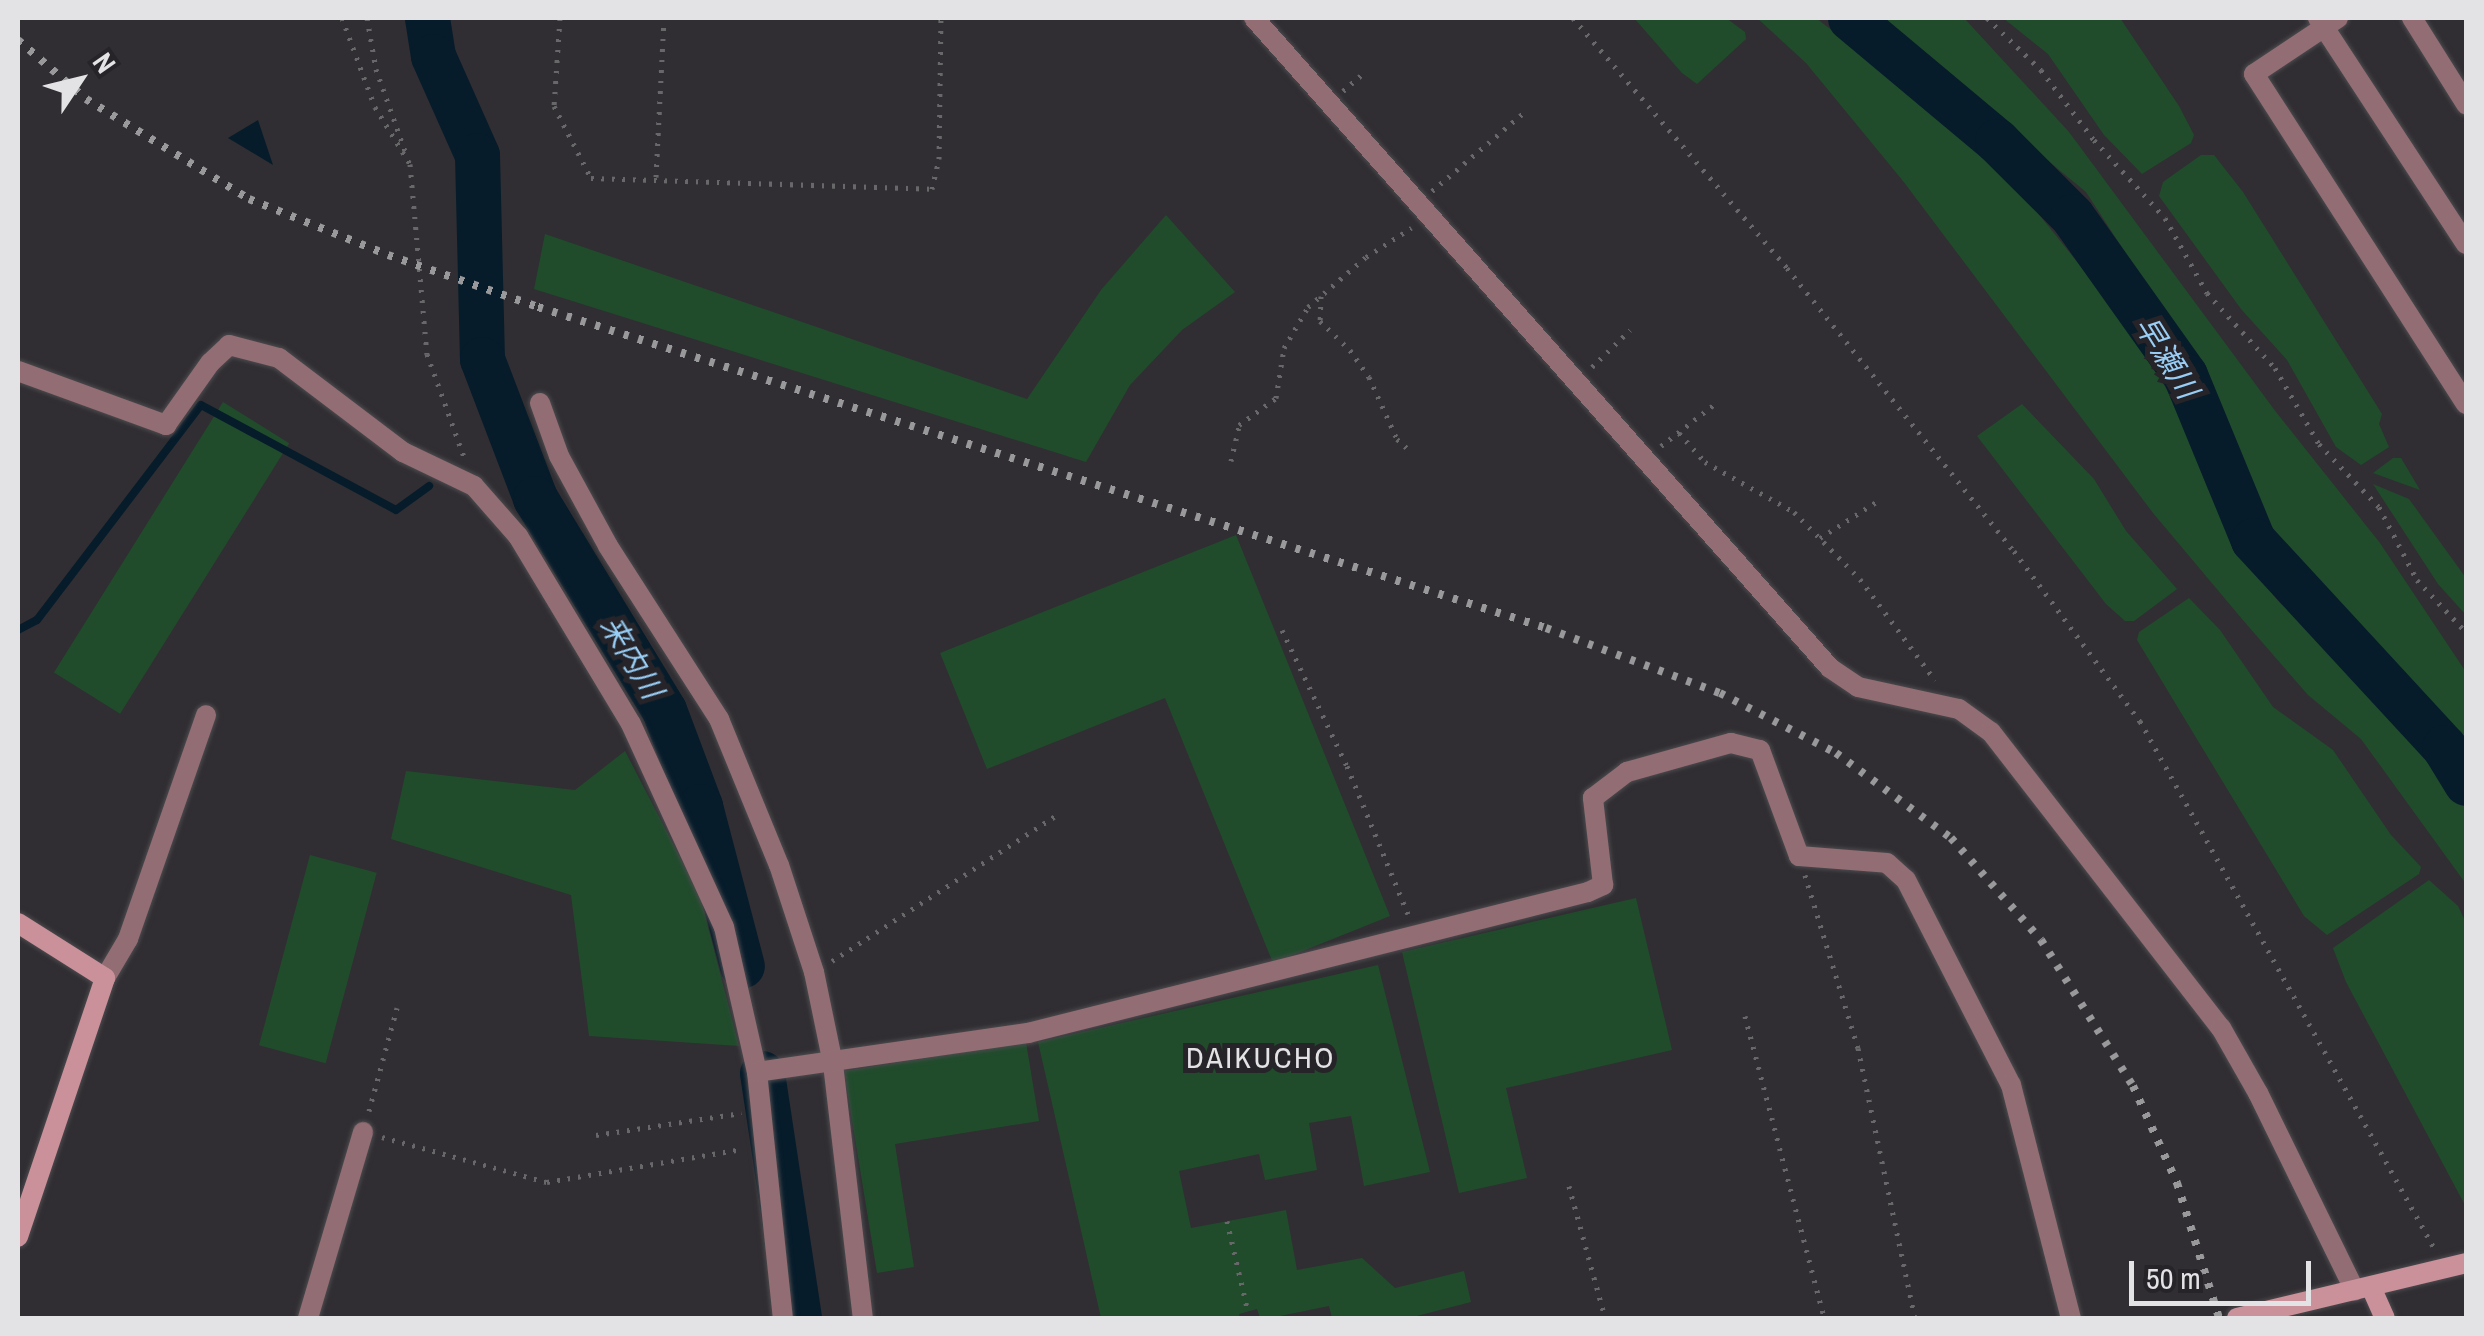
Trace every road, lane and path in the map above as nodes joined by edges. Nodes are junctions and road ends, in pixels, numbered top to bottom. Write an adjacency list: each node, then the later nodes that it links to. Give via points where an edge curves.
1 (342, 18): 13 (path, via 375,107)
2 (366, 18): 13 (path, via 376,69)
3 (560, 18): 14 (path, via 554,106 592,178)
4 (664, 18): 14 (path)
5 (941, 18): 14 (path, via 939,159 932,189)
6 (1254, 18): 15 (street)
7 (1573, 18): 52 (path, via 1787,268 2014,551 2140,721)
8 (1987, 18): 32 (path, via 2040,70 2165,218 2207,293 2276,368 2319,444 2379,507 2417,580)
9 (2412, 18): 11 (street)
10 (2327, 21): 16 (street); 23 (street, via 2254,74)
11 (2466, 104)
12 (1528, 110): 15 (path)
13 (410, 164): 28 (path, via 427,354)
14 (656, 177)
15 (1424, 210): 17 (path); 20 (street)
16 (2466, 244)
17 (1321, 296): 25 (path, via 1320,321 1360,364); 27 (path, via 1284,348 1276,398 1239,425)
18 (1630, 330): 20 (path)
19 (18, 371): 28 (street, via 166,425 229,345 279,358 403,452)
20 (1579, 380): 26 (street)
21 (1716, 403): 24 (path)
22 (540, 404): 39 (street, via 608,546 719,719)
23 (2466, 404)
24 (1678, 432): 26 (path); 30 (path, via 1705,462 1794,512)
25 (1408, 448)
26 (1647, 458): 33 (street, via 1830,668 1858,687)
27 (1231, 460)
28 (474, 486): 44 (street, via 518,536 640,742 724,926)
29 (1876, 502): 30 (path)
30 (1820, 538): 33 (path, via 1860,578)
31 (1282, 630): 38 (path)
32 (2466, 632)
33 (1959, 709): 53 (street, via 1991,732 2220,1028)
34 (206, 716): 40 (street, via 128,940)
35 (1060, 814): 39 (path)
36 (1799, 856): 38 (street, via 1760,750 1731,743 1627,772 1592,798 1602,885); 60 (path, via 1858,1048); 61 (street, via 1887,863 1906,880 2011,1085)
37 (18, 923): 40 (main road)
38 (1416, 936): 43 (street, via 1028,1033)
39 (814, 972): 43 (street)
40 (105, 978): 51 (main road)
41 (396, 1008): 46 (path)
42 (1745, 1016): 59 (path)
43 (833, 1064): 44 (street); 57 (street)
44 (757, 1072): 45 (street)
45 (761, 1110): 47 (path); 48 (street)
46 (363, 1132): 48 (path, via 547,1182); 55 (street)
47 (596, 1135)
48 (765, 1145): 56 (street)
49 (1569, 1186): 58 (path)
50 (1226, 1221): 54 (path)
51 (18, 1237)
52 (2459, 1265): 53 (main road)
53 (2363, 1289): 62 (main road); 63 (main road)
54 (1248, 1312)
55 (308, 1318)
56 (783, 1318)
57 (863, 1318)
58 (1605, 1318)
59 (1824, 1318)
60 (1914, 1318)
61 (2071, 1318)
62 (2237, 1318)
63 (2385, 1318)

